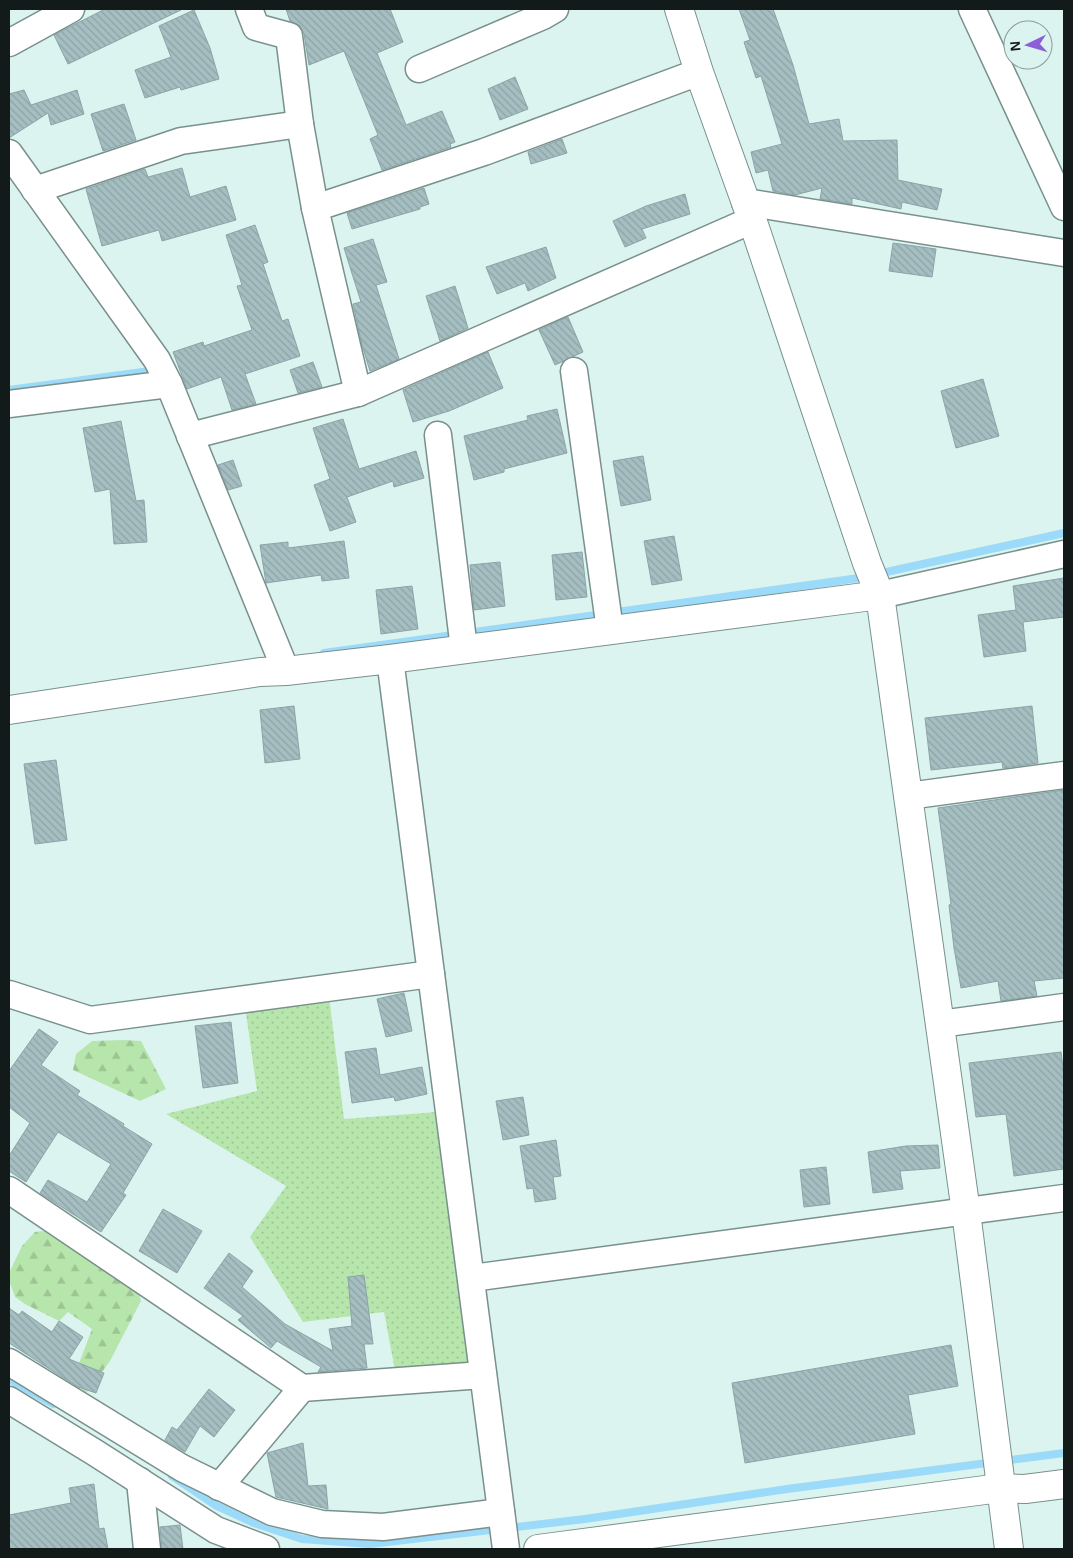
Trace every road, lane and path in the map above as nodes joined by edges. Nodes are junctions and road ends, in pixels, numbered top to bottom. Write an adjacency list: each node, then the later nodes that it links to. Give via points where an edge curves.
1 (71, 9): 6 (street)
2 (249, 9): 9 (street, via 256,27 290,36)
3 (555, 9): 7 (street)
4 (679, 9): 8 (street)
5 (972, 9): 12 (street)
6 (9, 43)
7 (419, 69)
8 (699, 72): 13 (street, via 484,152); 14 (street)
9 (300, 124): 11 (street, via 181,141); 13 (street)
10 (9, 153): 11 (street)
11 (35, 190): 17 (street, via 157,360)
12 (1064, 207)
13 (315, 208): 18 (street)
14 (748, 211): 15 (street); 18 (street); 23 (street)
15 (1064, 253)
16 (574, 371): 24 (street)
17 (169, 384): 19 (street); 21 (street)
18 (358, 393): 21 (street)
19 (9, 404)
20 (438, 435): 25 (street)
21 (190, 436): 27 (street)
22 (1064, 554): 23 (street)
23 (880, 595): 24 (street); 30 (street)
24 (610, 630): 25 (street)
25 (464, 649): 26 (street)
26 (390, 659): 27 (street); 31 (street)
27 (286, 671): 28 (street, via 260,672)
28 (9, 710)
29 (1064, 775): 30 (street)
30 (908, 796): 34 (street)
31 (431, 974): 32 (street, via 90,1020); 38 (street)
32 (10, 996)
33 (1064, 1007): 34 (street)
34 (940, 1024): 37 (street)
35 (9, 1190): 41 (street)
36 (1064, 1198): 37 (street)
37 (966, 1212): 38 (street); 46 (street)
38 (472, 1278): 40 (street)
39 (9, 1362): 45 (street, via 182,1468)
40 (484, 1375): 41 (street); 47 (street)
41 (302, 1388): 45 (street)
42 (9, 1400): 43 (street)
43 (140, 1481): 48 (street); 49 (street, via 216,1530)
44 (1064, 1484): 46 (street, via 1025,1489)
45 (219, 1487): 47 (street, via 272,1512 322,1524 383,1527)
46 (1000, 1488): 51 (street); 52 (street)
47 (502, 1512): 50 (street)
48 (147, 1549)
49 (266, 1549)
50 (506, 1549)
51 (538, 1549)
52 (1009, 1549)

